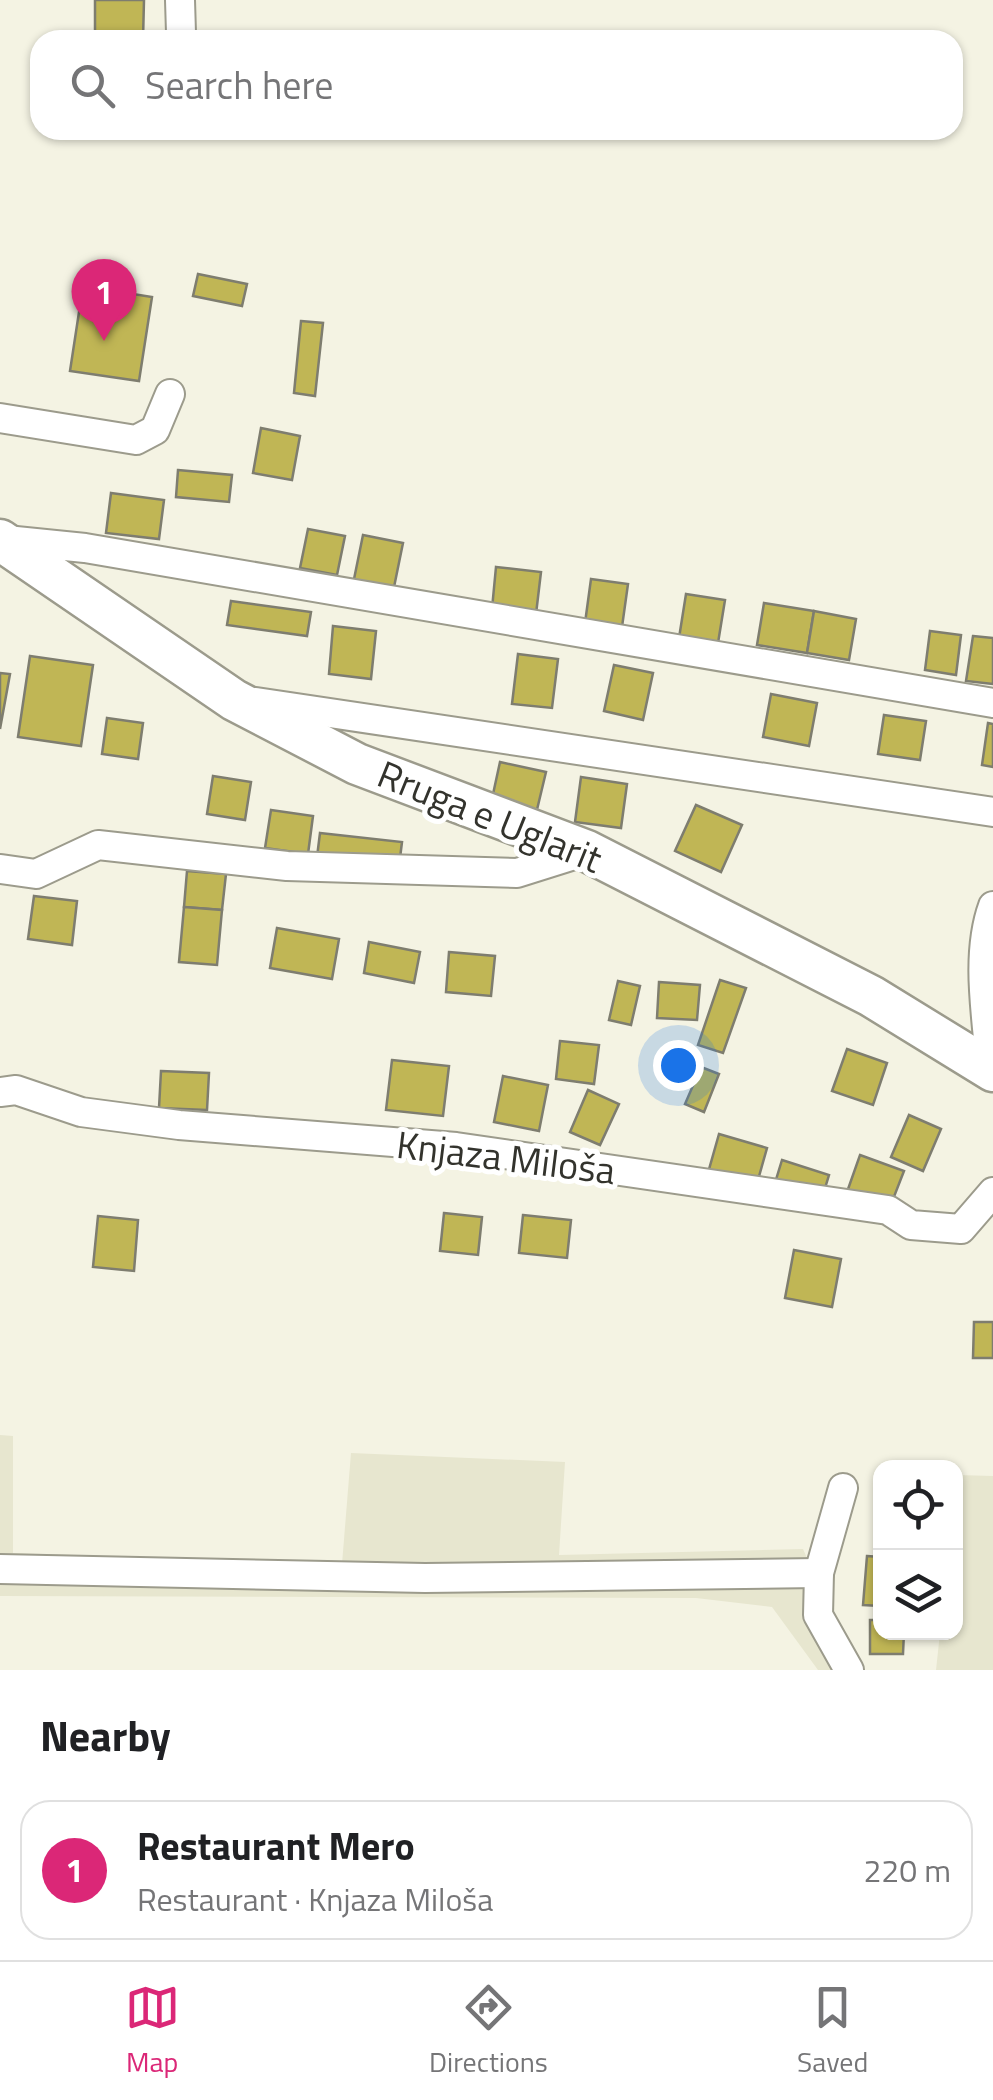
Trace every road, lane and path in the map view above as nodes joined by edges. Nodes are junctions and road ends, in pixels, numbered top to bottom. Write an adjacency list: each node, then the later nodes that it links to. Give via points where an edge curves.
1 (180, 0): 2 (street)
2 (180, 30)
3 (170, 394): 4 (street, via 155,430 136,440)
4 (0, 418)
5 (0, 540): 6 (street, Rruga e Uglarit); 7 (street, via 85,548)
6 (234, 700): 8 (street); 9 (street, Rruga e Uglarit, via 357,764)
7 (993, 703)
8 (993, 812)
9 (587, 851): 10 (street, via 517,873 287,866 98,845 36,874); 12 (street, Rruga e Uglarit, via 871,996)
10 (1, 870)
11 (993, 906): 12 (street, via 985,992)
12 (992, 1070)
13 (0, 1092): 14 (street, Knjaza Miloša, via 16,1090 81,1112 456,1147 888,1210 911,1226 961,1229)
14 (993, 1192)
15 (843, 1488): 17 (street)
16 (0, 1568): 17 (street, via 425,1578)
17 (819, 1573): 18 (street, via 818,1615)
18 (849, 1670)

